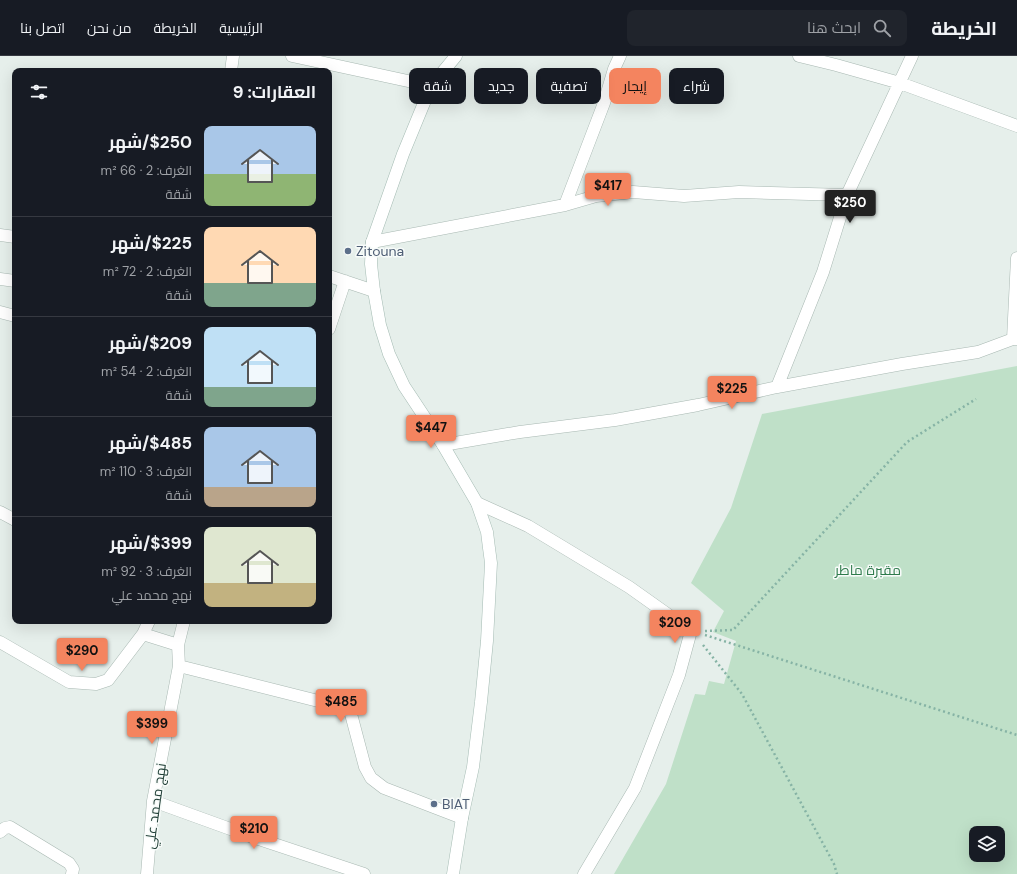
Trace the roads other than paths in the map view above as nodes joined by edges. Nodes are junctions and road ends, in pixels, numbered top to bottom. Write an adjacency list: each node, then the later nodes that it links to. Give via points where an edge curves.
1 (233, 56): 7 (street)
2 (292, 56): 9 (street)
3 (456, 56): 8 (street)
4 (620, 56): 14 (street)
5 (799, 56): 10 (street)
6 (912, 56): 10 (street)
7 (231, 68)
8 (446, 68)
9 (409, 81)
10 (900, 83): 12 (street); 13 (street)
11 (424, 104): 17 (street, via 402,154)
12 (1017, 126)
13 (847, 195): 14 (street, via 739,192 684,196 633,192 596,196); 28 (street, via 823,272)
14 (566, 205): 17 (street)
15 (0, 235): 16 (street)
16 (12, 237)
17 (372, 242): 23 (street)
18 (1017, 258): 27 (street)
19 (332, 277): 22 (street)
20 (0, 279): 21 (street)
21 (12, 281)
22 (345, 281): 23 (street); 26 (street)
23 (374, 291): 29 (street, via 380,325 392,361 404,386)
24 (0, 312): 25 (street)
25 (12, 315)
26 (332, 320)
27 (1015, 339): 28 (street, via 978,352)
28 (777, 387): 29 (street, via 615,420)
29 (442, 445): 30 (street)
30 (477, 504): 40 (street, via 487,532 491,563 481,702 473,767); 46 (street, via 528,526 629,587 691,631 679,675 635,788)
31 (0, 512): 32 (street)
32 (12, 518)
33 (148, 624): 35 (street)
34 (183, 624): 36 (street, نهج محمد علي)
35 (143, 634): 36 (street); 37 (street, via 108,680 96,684 69,682)
36 (178, 644): 38 (street, نهج محمد علي)
37 (2, 646)
38 (179, 666): 39 (street, نهج محمد علي); 40 (street, via 346,708 351,714 365,768 371,778 384,788)
39 (153, 801): 43 (street, نهج محمد علي); 44 (street)
40 (462, 818): 45 (street)
41 (0, 832): 42 (street, via 10,827 69,863)
42 (72, 874)
43 (147, 874)
44 (364, 874)
45 (453, 874)
46 (584, 874)

